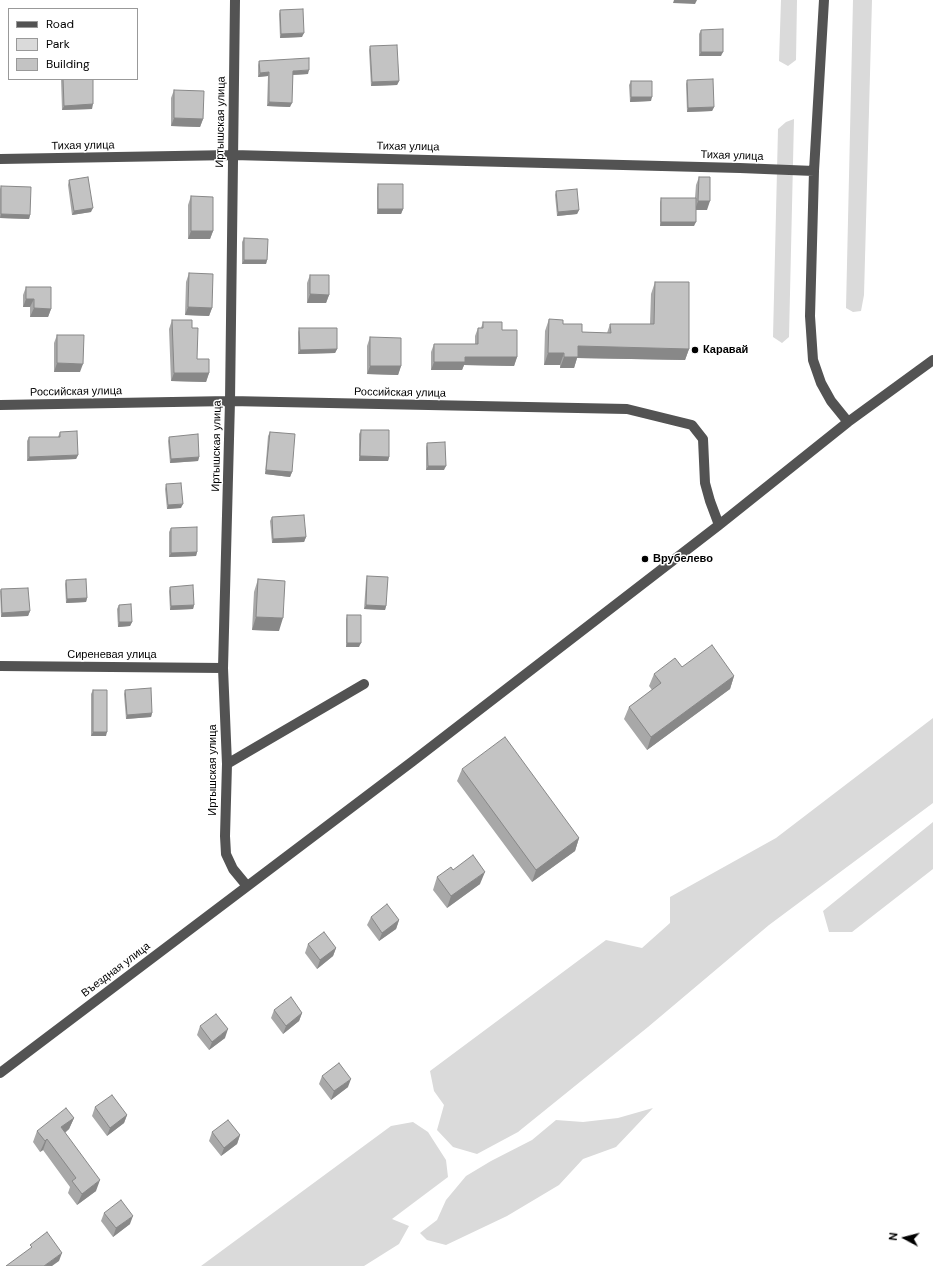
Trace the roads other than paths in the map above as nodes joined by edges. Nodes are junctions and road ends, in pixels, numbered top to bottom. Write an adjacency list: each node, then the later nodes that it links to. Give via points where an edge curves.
1 (235, 0): 3 (street, Иртышская улица)
2 (824, 0): 5 (street)
3 (233, 155): 4 (street, Тихая улица); 5 (street, Тихая улица); 7 (street, Иртышская улица)
4 (0, 159)
5 (814, 171): 9 (street, via 810,316 814,360 821,383 831,401)
6 (933, 360): 9 (street, Въездная улица)
7 (230, 401): 8 (street, Российская улица); 10 (street, Российская улица, via 627,409 692,425 703,439 705,483); 12 (street, Иртышская улица)
8 (0, 405)
9 (848, 422): 10 (street, Въездная улица)
10 (719, 525): 15 (street, Въездная улица)
11 (0, 666): 12 (street, Сиреневая улица)
12 (223, 668): 14 (street, Иртышская улица)
13 (364, 684): 14 (street)
14 (227, 764): 15 (street, Иртышская улица, via 226,854 233,869)
15 (247, 886): 16 (street, Въездная улица)
16 (0, 1073)

